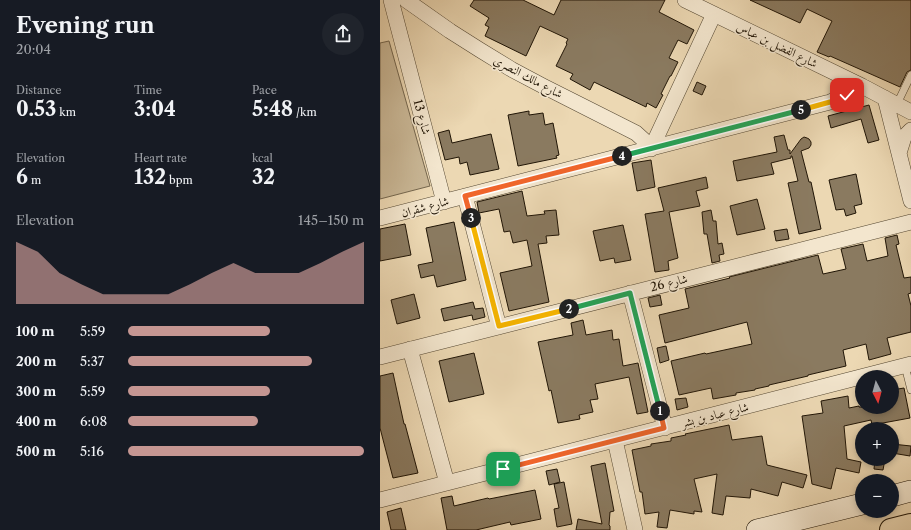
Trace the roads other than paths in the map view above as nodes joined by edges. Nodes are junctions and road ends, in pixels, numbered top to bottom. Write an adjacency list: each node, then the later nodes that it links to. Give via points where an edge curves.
1 (391, 0): 6 (street, شارع 13)
2 (406, 0): 4 (street, شارع مالك النصري)
3 (685, 0): 5 (street, شارع الفضل بن عباس)
4 (421, 10): 6 (street, via 403,17); 12 (street, شارع مالك النصري, via 511,68 630,129)
5 (714, 14): 8 (street, شارع الفضل بن عباس); 12 (street)
6 (400, 33): 16 (street, شارع 13)
7 (911, 75): 9 (lane)
8 (862, 86): 9 (street, شارع الفضل بن عباس); 12 (street, شارع شقران, via 830,102)
9 (891, 101): 10 (street, شارع الفضل بن عباس); 13 (street)
10 (911, 112)
11 (911, 130): 13 (street, via 904,137)
12 (651, 149): 14 (street, شارع شقران)
13 (899, 153): 15 (street)
14 (465, 196): 16 (street, شارع شقران); 20 (street)
15 (911, 201)
16 (444, 202): 17 (street, شارع شقران)
17 (380, 218)
18 (911, 222): 19 (street, شارع 26)
19 (630, 293): 20 (street, شارع 26); 25 (street)
20 (499, 326): 21 (street, شارع 26)
21 (410, 349): 22 (street, شارع 26); 27 (street)
22 (380, 357)
23 (908, 365): 24 (lane); 25 (street, شارع عباد بن بشر)
24 (911, 390)
25 (664, 428): 26 (street, شارع عباد بن بشر)
26 (615, 440): 27 (street, شارع عباد بن بشر); 33 (street)
27 (447, 483): 30 (street, شارع عباد بن بشر)
28 (911, 491): 29 (street)
29 (899, 494)
30 (380, 500)
31 (855, 506): 34 (street)
32 (911, 525): 35 (highway)
33 (635, 530)
34 (757, 530)
35 (891, 530)

